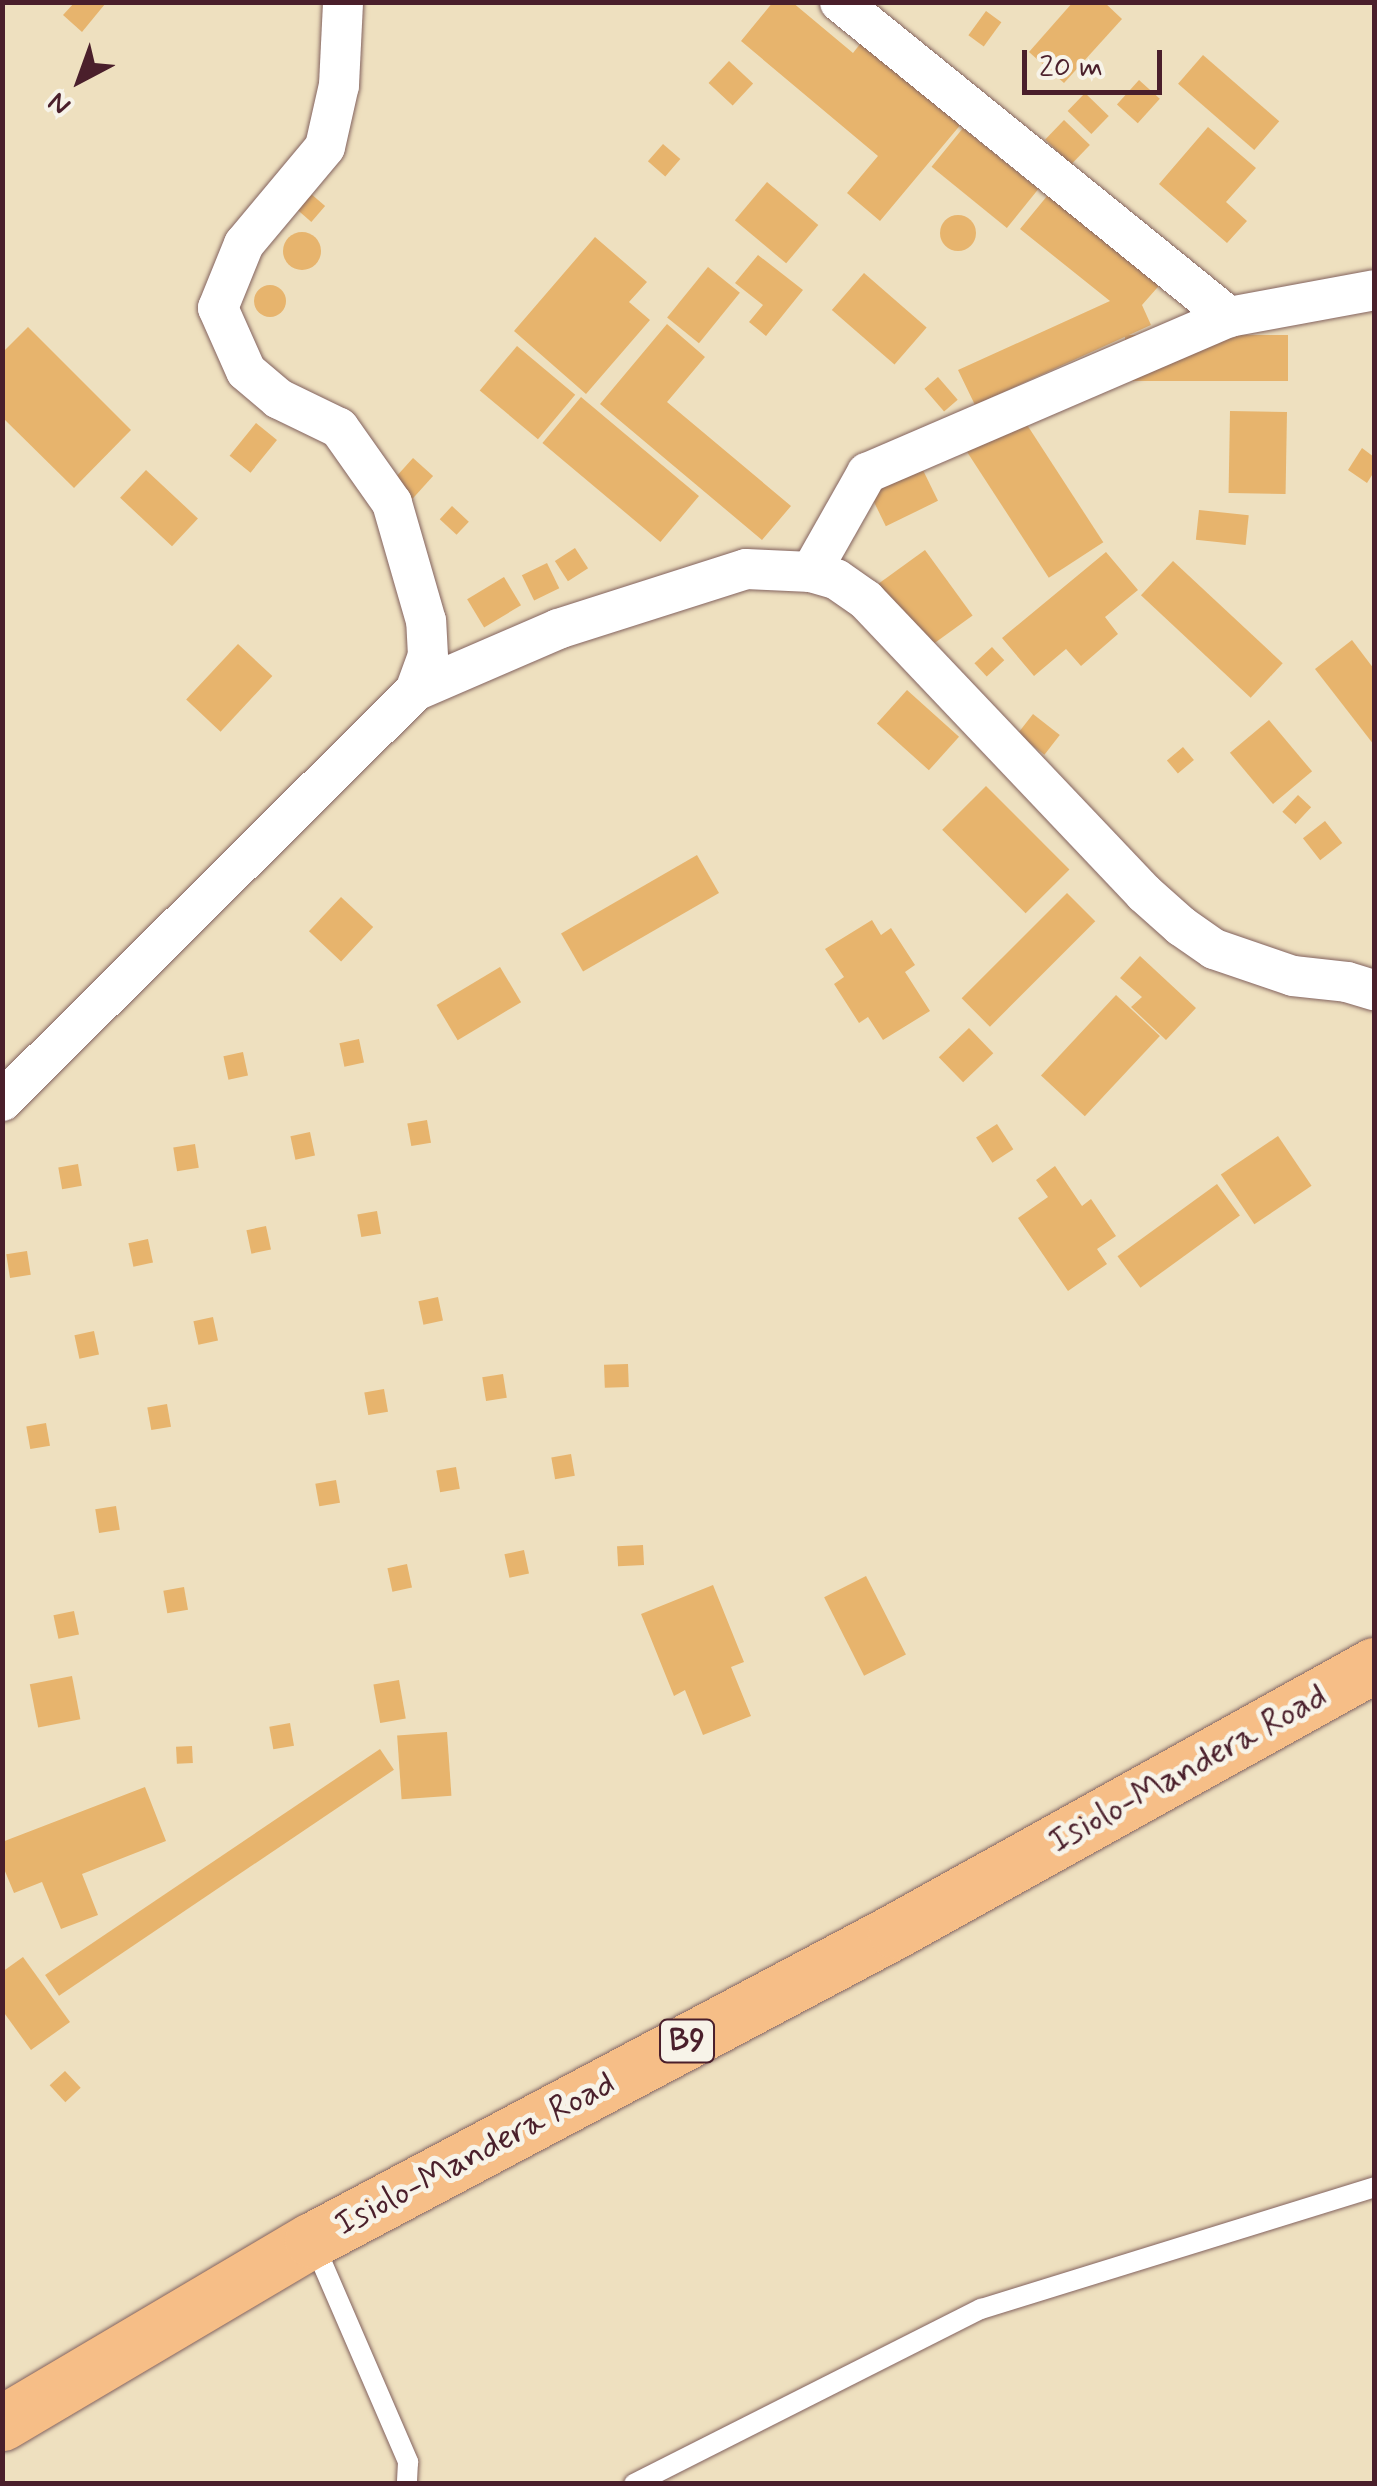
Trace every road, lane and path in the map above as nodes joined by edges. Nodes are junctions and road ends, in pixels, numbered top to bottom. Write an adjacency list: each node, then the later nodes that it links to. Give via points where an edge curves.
1 (343, 2): 6 (street, via 339,85 325,147 244,244 218,308 246,371 279,399 339,428 392,503 426,621 428,656)
2 (840, 2): 4 (street)
3 (1374, 290): 4 (street)
4 (1229, 316): 5 (street, via 868,473)
5 (811, 572): 6 (street, via 746,569 558,629); 7 (street, via 836,579 866,600 1181,926 1214,950 1293,976)
6 (416, 691): 8 (street)
7 (1374, 990)
8 (2, 1101)
9 (1374, 1665): 11 (highway, Isiolo-Mandera Road / B9, via 894,1932)
10 (1374, 2187): 14 (lane, via 981,2309)
11 (312, 2240): 12 (highway, Isiolo-Mandera Road / B9); 13 (lane, via 408,2462)
12 (2, 2423)
13 (407, 2484)
14 (634, 2484)

